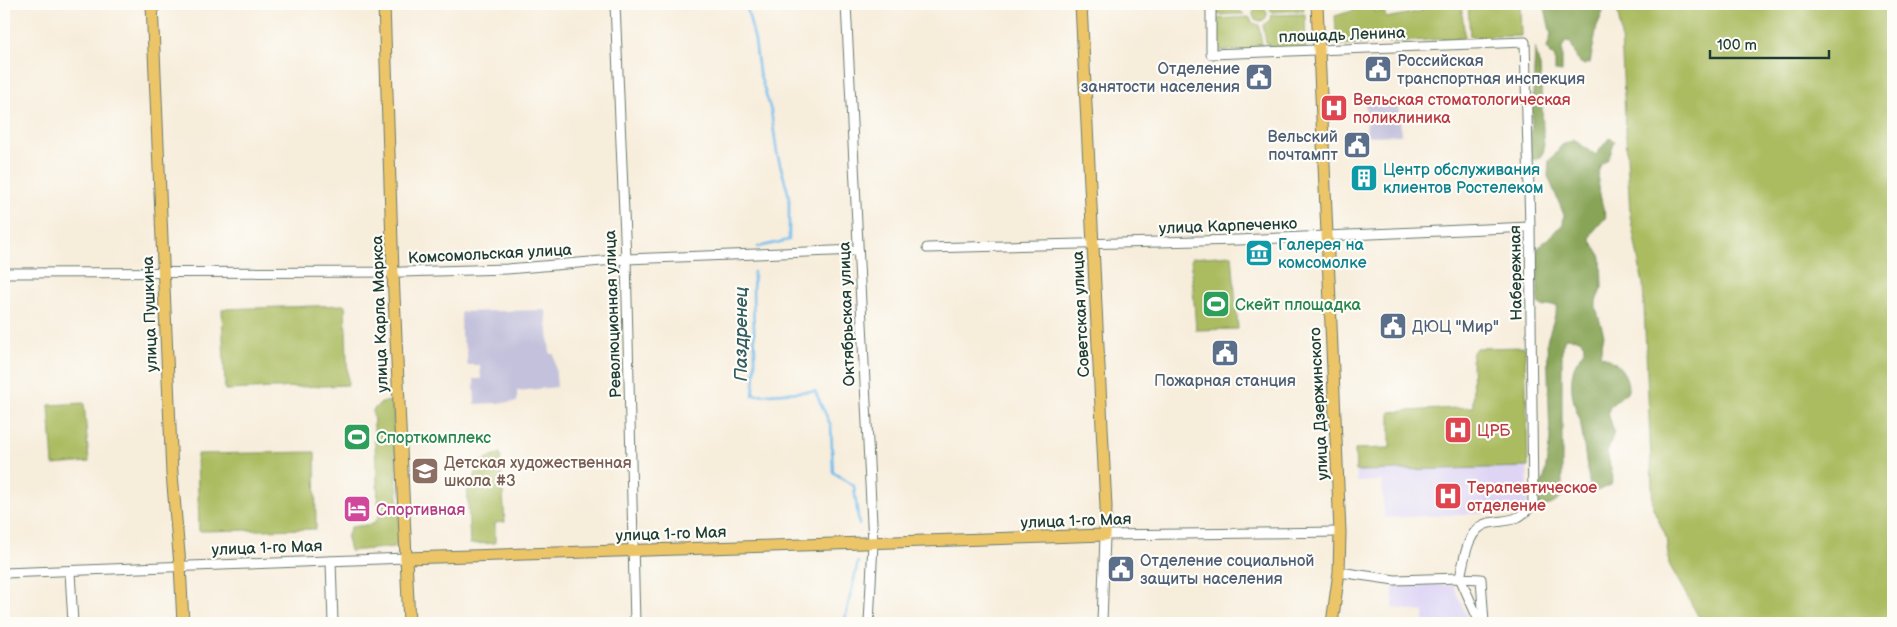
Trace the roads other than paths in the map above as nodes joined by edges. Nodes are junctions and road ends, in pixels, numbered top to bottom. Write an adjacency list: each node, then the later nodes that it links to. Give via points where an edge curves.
1 (152, 4): 17 (main road, улица Пушкина)
2 (384, 4): 18 (main road, улица Карла Маркса)
3 (616, 4): 15 (street, Революционная улица)
4 (846, 4): 14 (street, Октябрьская улица)
5 (1082, 4): 12 (main road, Советская улица)
6 (1210, 4): 9 (street, площадь Ленина, via 1211,54)
7 (1317, 4): 9 (main road, улица Дзержинского)
8 (1525, 42): 9 (street, площадь Ленина); 10 (street, Набережная)
9 (1318, 50): 11 (main road, улица Дзержинского)
10 (1530, 227): 11 (street, улица Карпеченко); 29 (street, Набережная, via 1533,504 1510,522 1487,523 1476,532 1466,548)
11 (1327, 236): 12 (street, улица Карпеченко); 19 (main road, улица Дзержинского)
12 (1093, 245): 13 (street, улица Карпеченко); 20 (main road, Советская улица)
13 (927, 248)
14 (858, 250): 15 (street, Комсомольская улица); 21 (street, Октябрьская улица)
15 (626, 260): 18 (street, Комсомольская улица); 22 (street, Революционная улица)
16 (4, 273): 17 (street, Комсомольская улица)
17 (163, 273): 18 (street, Комсомольская улица); 25 (main road, улица Пушкина, via 172,474)
18 (393, 273): 23 (main road, улица Карла Маркса)
19 (1340, 532): 20 (street, улица 1-го Мая); 27 (main road, улица Дзержинского)
20 (1105, 535): 21 (main road, улица 1-го Мая); 36 (street, Советская улица)
21 (872, 543): 22 (main road, улица 1-го Мая); 35 (street, Октябрьская улица)
22 (633, 550): 23 (main road, улица 1-го Мая); 34 (street, Революционная улица)
23 (406, 558): 24 (street, улица 1-го Мая); 33 (main road, улица Карла Маркса)
24 (331, 561): 25 (street, улица 1-го Мая); 32 (street)
25 (180, 565): 26 (street, улица 1-го Мая); 31 (main road, улица Пушкина)
26 (70, 572): 28 (street, улица 1-го Мая); 30 (street)
27 (1339, 572): 29 (street, via 1396,580); 37 (main road, улица Дзержинского)
28 (4, 573)
29 (1460, 578): 38 (street); 38 (street, via 1481,579)
30 (73, 623)
31 (183, 623)
32 (333, 623)
33 (409, 623)
34 (635, 623)
35 (869, 623)
36 (1102, 623)
37 (1332, 623)
38 (1482, 623)

